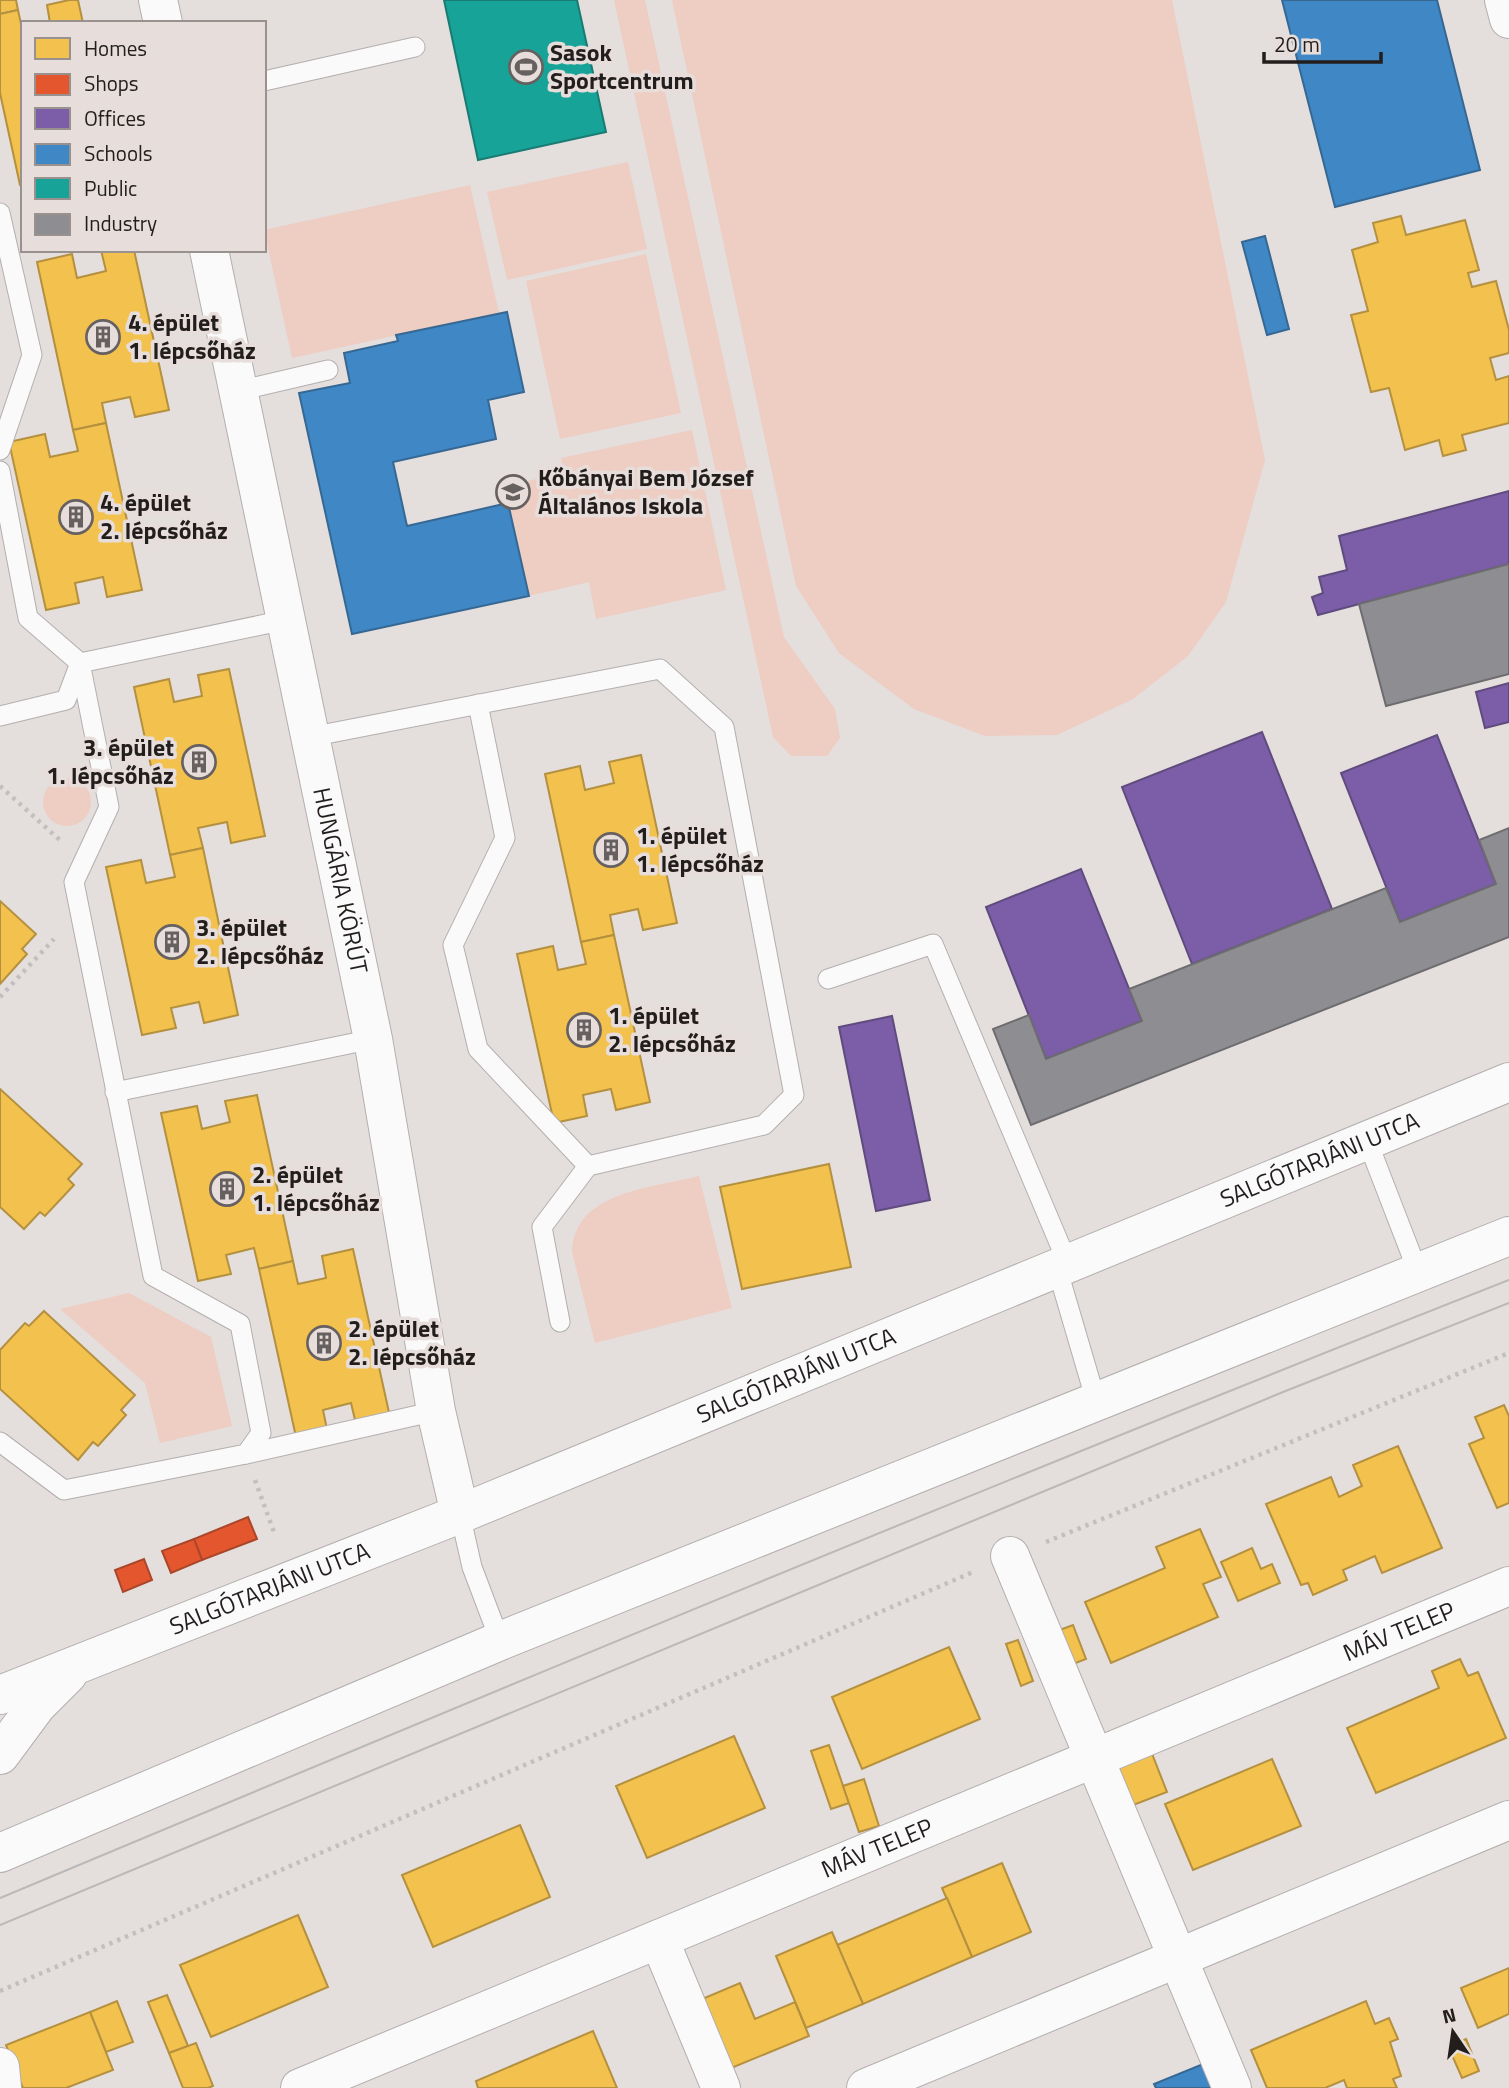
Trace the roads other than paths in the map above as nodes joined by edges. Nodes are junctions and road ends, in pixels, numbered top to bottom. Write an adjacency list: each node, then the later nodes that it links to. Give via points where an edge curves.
1 (158, 0): 4 (street)
2 (1504, 0): 3 (street)
3 (1509, 19)
4 (163, 21)
5 (415, 47): 6 (lane)
6 (266, 81)
7 (0, 214): 11 (lane, via 32,355)
8 (209, 252): 10 (street, HUNGÁRIA KÖRÚT)
9 (328, 370): 10 (lane)
10 (238, 391): 13 (street, HUNGÁRIA KÖRÚT)
11 (0, 450)
12 (0, 471): 14 (lane, via 28,618)
13 (285, 620): 14 (lane); 17 (street, HUNGÁRIA KÖRÚT)
14 (80, 663): 16 (lane, via 66,700); 21 (lane, via 109,807 74,882)
15 (478, 705): 17 (lane); 23 (lane, via 505,838 453,945 478,1049); 23 (lane, via 660,669 724,727 794,1096 764,1125)
16 (0, 716)
17 (310, 737): 19 (street, HUNGÁRIA KÖRÚT)
18 (828, 979): 25 (lane, via 933,944)
19 (373, 1039): 21 (lane); 29 (street, HUNGÁRIA KÖRÚT)
20 (1509, 1082): 22 (street, SALGÓTARJÁNI UTCA)
21 (115, 1092): 31 (lane, via 153,1276 240,1324 261,1433)
22 (1367, 1140): 25 (street, SALGÓTARJÁNI UTCA); 26 (lane)
23 (588, 1166): 27 (lane, via 542,1227)
24 (1509, 1236): 26 (street)
25 (1062, 1266): 28 (lane); 32 (street, SALGÓTARJÁNI UTCA)
26 (1418, 1272): 28 (street)
27 (560, 1322)
28 (1096, 1401): 35 (street)
29 (436, 1411): 31 (lane); 32 (street, HUNGÁRIA KÖRÚT)
30 (0, 1442): 31 (lane, via 64,1490)
31 (246, 1454)
32 (460, 1514): 35 (lane, via 472,1567); 36 (street, SALGÓTARJÁNI UTCA)
33 (1010, 1556): 39 (street)
34 (1509, 1586): 39 (street, MÁV TELEP)
35 (499, 1641): 40 (street)
36 (80, 1663): 37 (street, SALGÓTARJÁNI UTCA); 38 (street, SALGÓTARJÁNI UTCA, via 37,1705)
37 (0, 1695)
38 (0, 1755)
39 (1096, 1757): 44 (street, MÁV TELEP); 45 (street)
40 (83, 1817): 42 (street); 43 (street)
41 (1509, 1820): 45 (street)
42 (0, 1825)
43 (0, 1853)
44 (659, 1939): 48 (street, MÁV TELEP); 49 (street)
45 (1179, 1958): 50 (street); 51 (street)
46 (0, 2067): 47 (street)
47 (2, 2088)
48 (300, 2088)
49 (721, 2088)
50 (866, 2088)
51 (1232, 2088)

